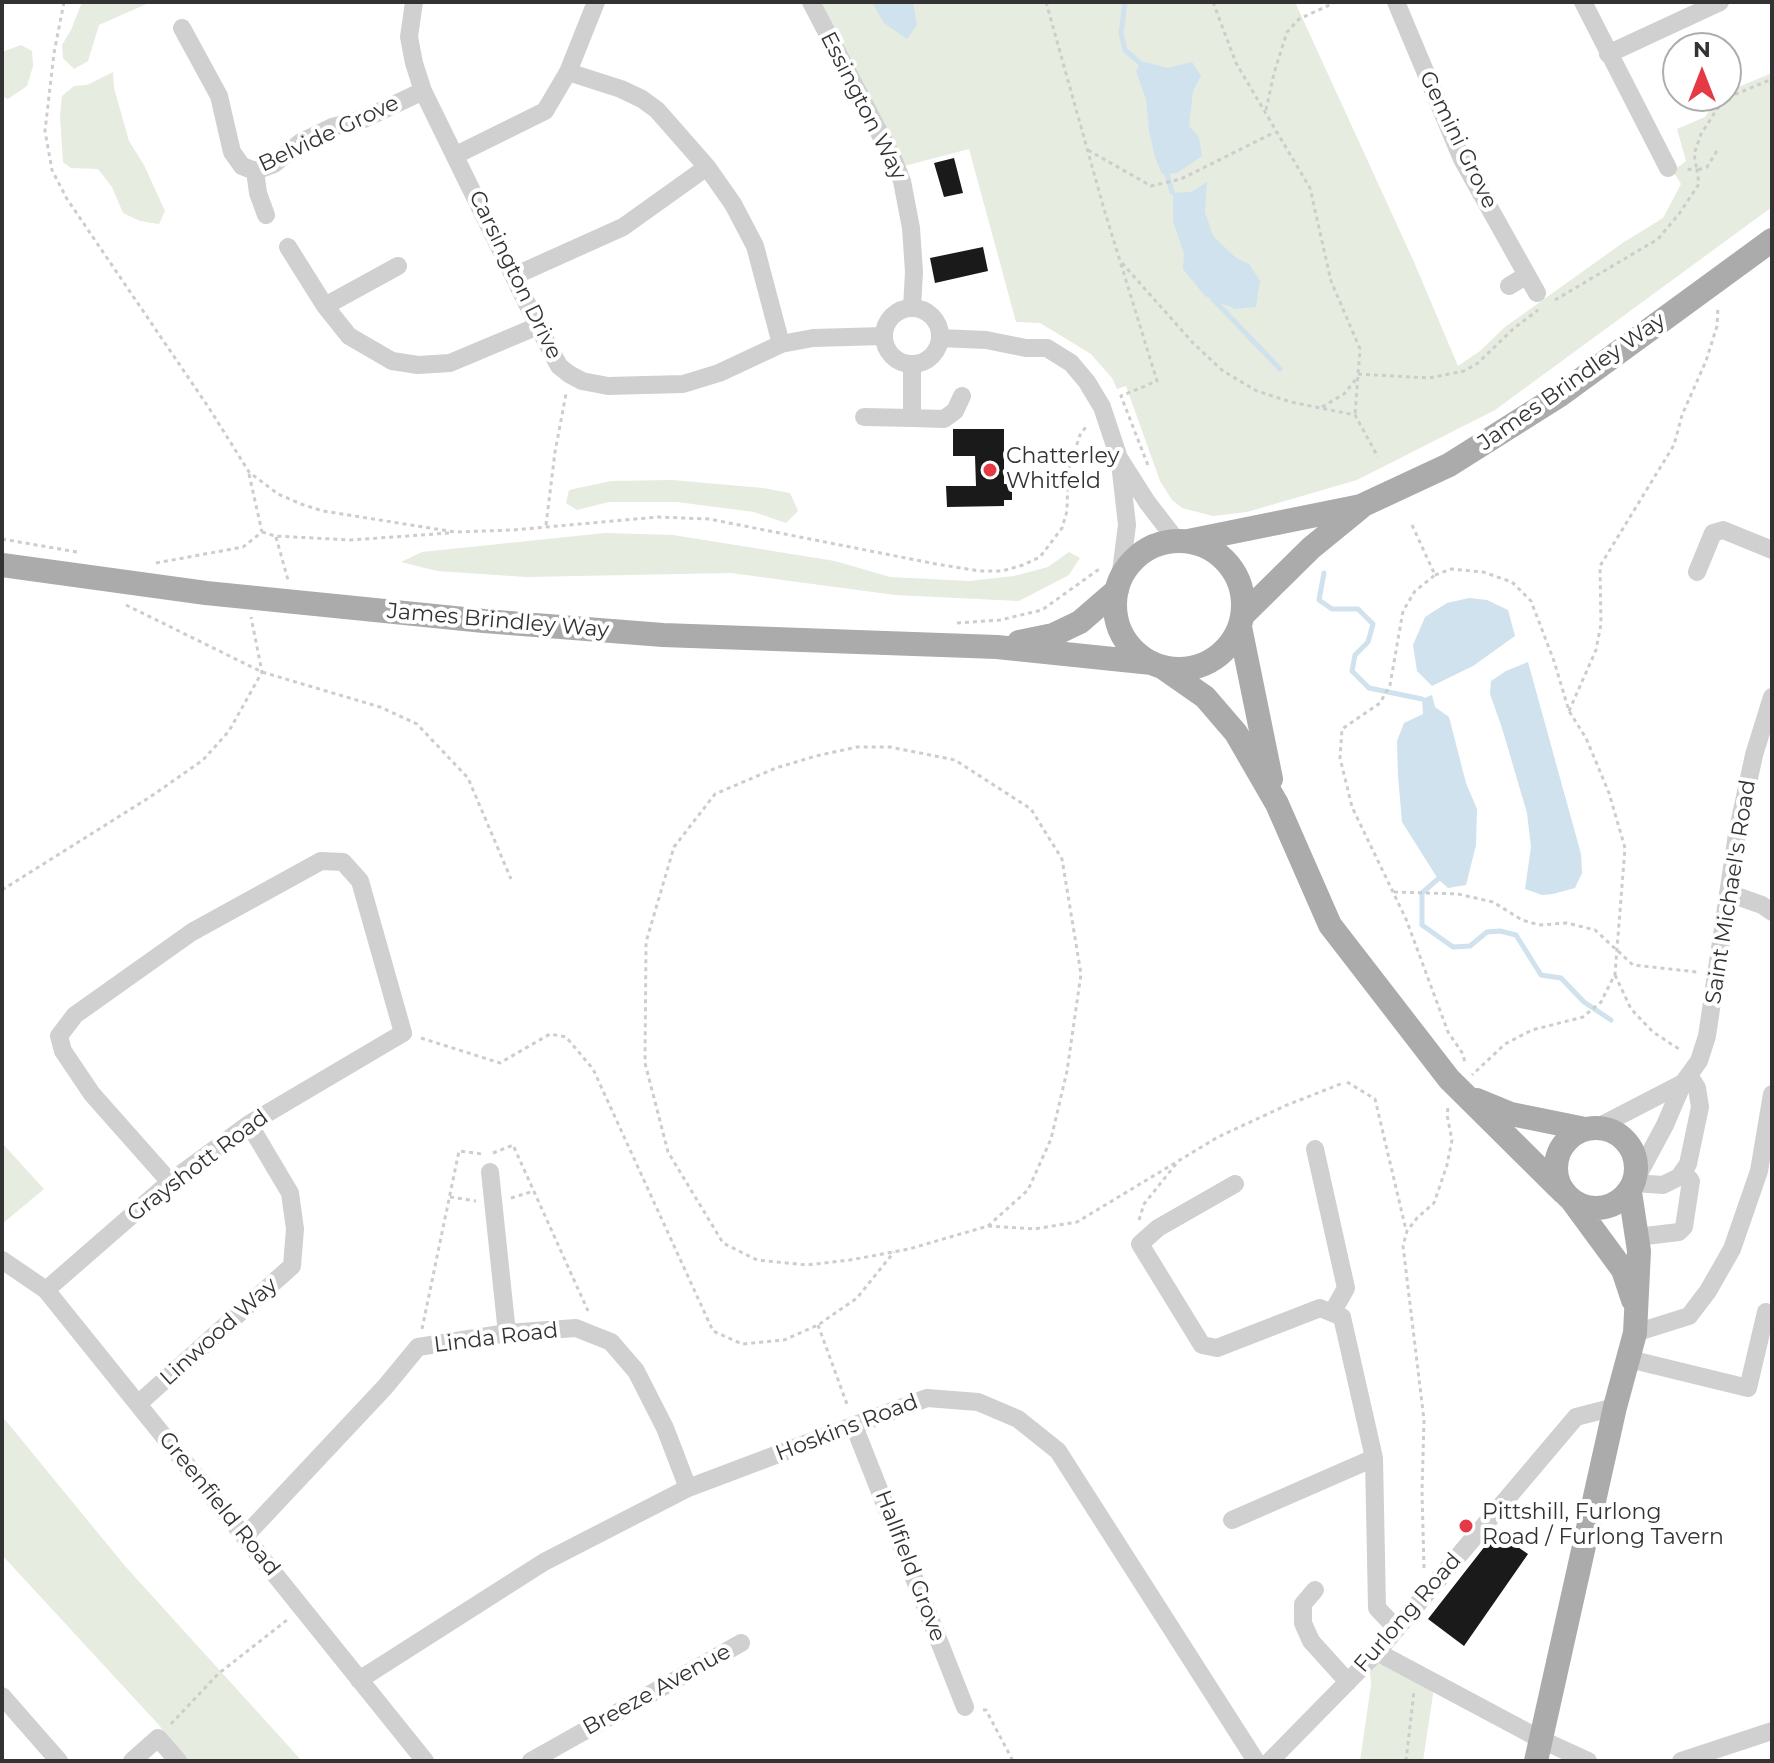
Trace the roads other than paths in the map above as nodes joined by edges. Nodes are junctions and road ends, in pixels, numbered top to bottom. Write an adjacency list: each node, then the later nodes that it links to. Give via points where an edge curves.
1 (414, 2): 10 (street, Carsington Drive, via 409,37)
2 (596, 2): 9 (street)
3 (811, 2): 24 (street, Essington Way, via 902,181 911,228)
4 (1396, 2): 19 (street, Gemini Grove, via 1462,159)
5 (1583, 2): 8 (street)
6 (1720, 2): 8 (street)
7 (182, 28): 14 (street, Belvide Grove, via 219,96 232,152 242,166)
8 (1608, 54): 13 (street)
9 (568, 72): 11 (street, via 545,111); 12 (street, via 650,104)
10 (423, 91): 11 (street, Carsington Drive); 14 (street, Belvide Grove, via 364,119 332,127)
11 (456, 155): 20 (street, Carsington Drive)
12 (707, 167): 20 (street, via 623,227); 28 (street, via 755,246)
13 (1668, 168)
14 (255, 171): 15 (street)
15 (266, 215)
16 (1772, 240): 34 (main road, James Brindley Way, via 1537,410 1449,465)
17 (288, 247): 23 (street)
18 (398, 266): 23 (street)
19 (1527, 275): 21 (street); 22 (street, Gemini Grove)
20 (514, 276): 25 (street, Carsington Drive)
21 (1509, 286)
22 (1537, 293)
23 (325, 306): 25 (street, via 349,336 368,349 392,361 418,365 450,363)
24 (912, 308): 26 (street, via 894,315); 27 (street, via 934,318)
25 (538, 326): 28 (street, Carsington Drive, via 559,366 582,381 608,386 683,384)
26 (884, 336): 28 (street, Carsington Drive); 29 (street, via 892,356)
27 (940, 338): 29 (street, via 930,358); 33 (street, via 1047,348 1071,363 1102,407)
28 (781, 344)
29 (912, 364): 32 (street)
30 (962, 396): 32 (street, via 944,419)
31 (864, 417): 32 (street)
32 (912, 418)
33 (1119, 458): 35 (street, via 1147,502); 39 (street, via 1127,525)
34 (1361, 506): 35 (main road, James Brindley Way); 40 (main road, James Brindley Way, via 1311,548)
35 (1183, 541): 39 (main road, via 1151,547 1133,561); 40 (main road, via 1203,545 1232,567 1242,589)
36 (1772, 550): 38 (street, via 1723,530 1713,533)
37 (2, 565): 41 (main road, James Brindley Way, via 266,600 484,621 679,636)
38 (1697, 572)
39 (1119, 585): 41 (main road, James Brindley Way, via 1080,622 1053,635); 42 (main road, via 1115,609 1120,630 1135,651)
40 (1241, 621): 42 (main road, via 1220,655 1200,666); 45 (main road)
41 (997, 647): 42 (main road, James Brindley Way)
42 (1157, 665): 45 (main road, via 1205,697 1236,733)
43 (1772, 697): 44 (street, Saint Michael's Road)
44 (1763, 757): 46 (street, Saint Michael's Road, via 1737,834)
45 (1277, 804): 49 (main road, via 1330,925)
46 (1728, 893): 47 (street); 48 (street, Saint Michael's Road, via 1707,1036)
47 (1772, 912)
48 (1691, 1073): 52 (street); 54 (street, via 1700,1107); 58 (street, Saint Michael's Road)
49 (1465, 1089): 52 (main road, via 1511,1114); 59 (main road)
50 (1772, 1094): 65 (street, via 1759,1171 1732,1249 1708,1291 1689,1316)
51 (249, 1124): 56 (street, Grayshott Road); 56 (street, Grayshott Road, via 403,1033 360,881 343,862 321,861 192,932 75,1015 59,1036 92,1094); 68 (street, Linwood Way, via 290,1193 295,1229 292,1266)
52 (1590, 1128): 58 (main road, via 1610,1130 1629,1144 1635,1155); 59 (main road, via 1564,1143 1558,1155 1555,1170)
53 (1315, 1149): 64 (street, via 1346,1288)
54 (1683, 1171): 58 (street, via 1663,1185); 60 (street, via 1691,1181 1684,1227)
55 (490, 1172): 66 (street)
56 (170, 1182): 62 (street, Grayshott Road)
57 (1235, 1184): 64 (street, via 1140,1244 1202,1345 1217,1348 1320,1308)
58 (1633, 1185): 59 (main road, via 1607,1208 1594,1209); 60 (main road)
59 (1568, 1197): 65 (main road, via 1623,1270)
60 (1637, 1237): 65 (main road)
61 (2, 1260): 62 (street, Greenfield Road)
62 (46, 1290): 68 (street, Greenfield Road)
63 (1766, 1312): 67 (street, via 1748,1388)
64 (1332, 1313): 71 (street, via 1342,1317)
65 (1637, 1323): 67 (main road)
66 (507, 1333): 72 (street, Linda Road, via 576,1328 611,1342 636,1371); 74 (street, Linda Road, via 418,1347)
67 (1629, 1359): 69 (main road)
68 (138, 1404): 74 (street, Greenfield Road)
69 (1615, 1407): 76 (street, Furlong Road, via 1576,1417); 84 (main road)
70 (854, 1426): 72 (street, Hoskins Road); 82 (street, Hallfield Grove); 90 (street, Hoskins Road, via 927,1398 978,1402 1018,1419 1058,1451)
71 (1374, 1458): 73 (street); 76 (street, via 1377,1608)
72 (688, 1488): 79 (street, Hoskins Road, via 544,1562)
73 (1232, 1520)
74 (246, 1535): 79 (street, Greenfield Road)
75 (1315, 1590): 80 (street, via 1303,1604 1303,1623 1311,1641)
76 (1396, 1628): 78 (street, Furlong Road)
77 (741, 1643): 89 (street, Breeze Avenue)
78 (1377, 1652): 80 (street, Furlong Road); 84 (street)
79 (359, 1680): 88 (street, Greenfield Road)
80 (1348, 1682): 91 (street, Furlong Road)
81 (2, 1696): 85 (street)
82 (965, 1707)
83 (1772, 1731): 93 (street)
84 (1539, 1750): 92 (street)
85 (59, 1761)
86 (132, 1761): 87 (street, via 158,1738)
87 (178, 1761)
88 (425, 1761)
89 (531, 1761)
90 (1256, 1761)
91 (1270, 1761)
92 (1588, 1761)
93 (1681, 1761)

